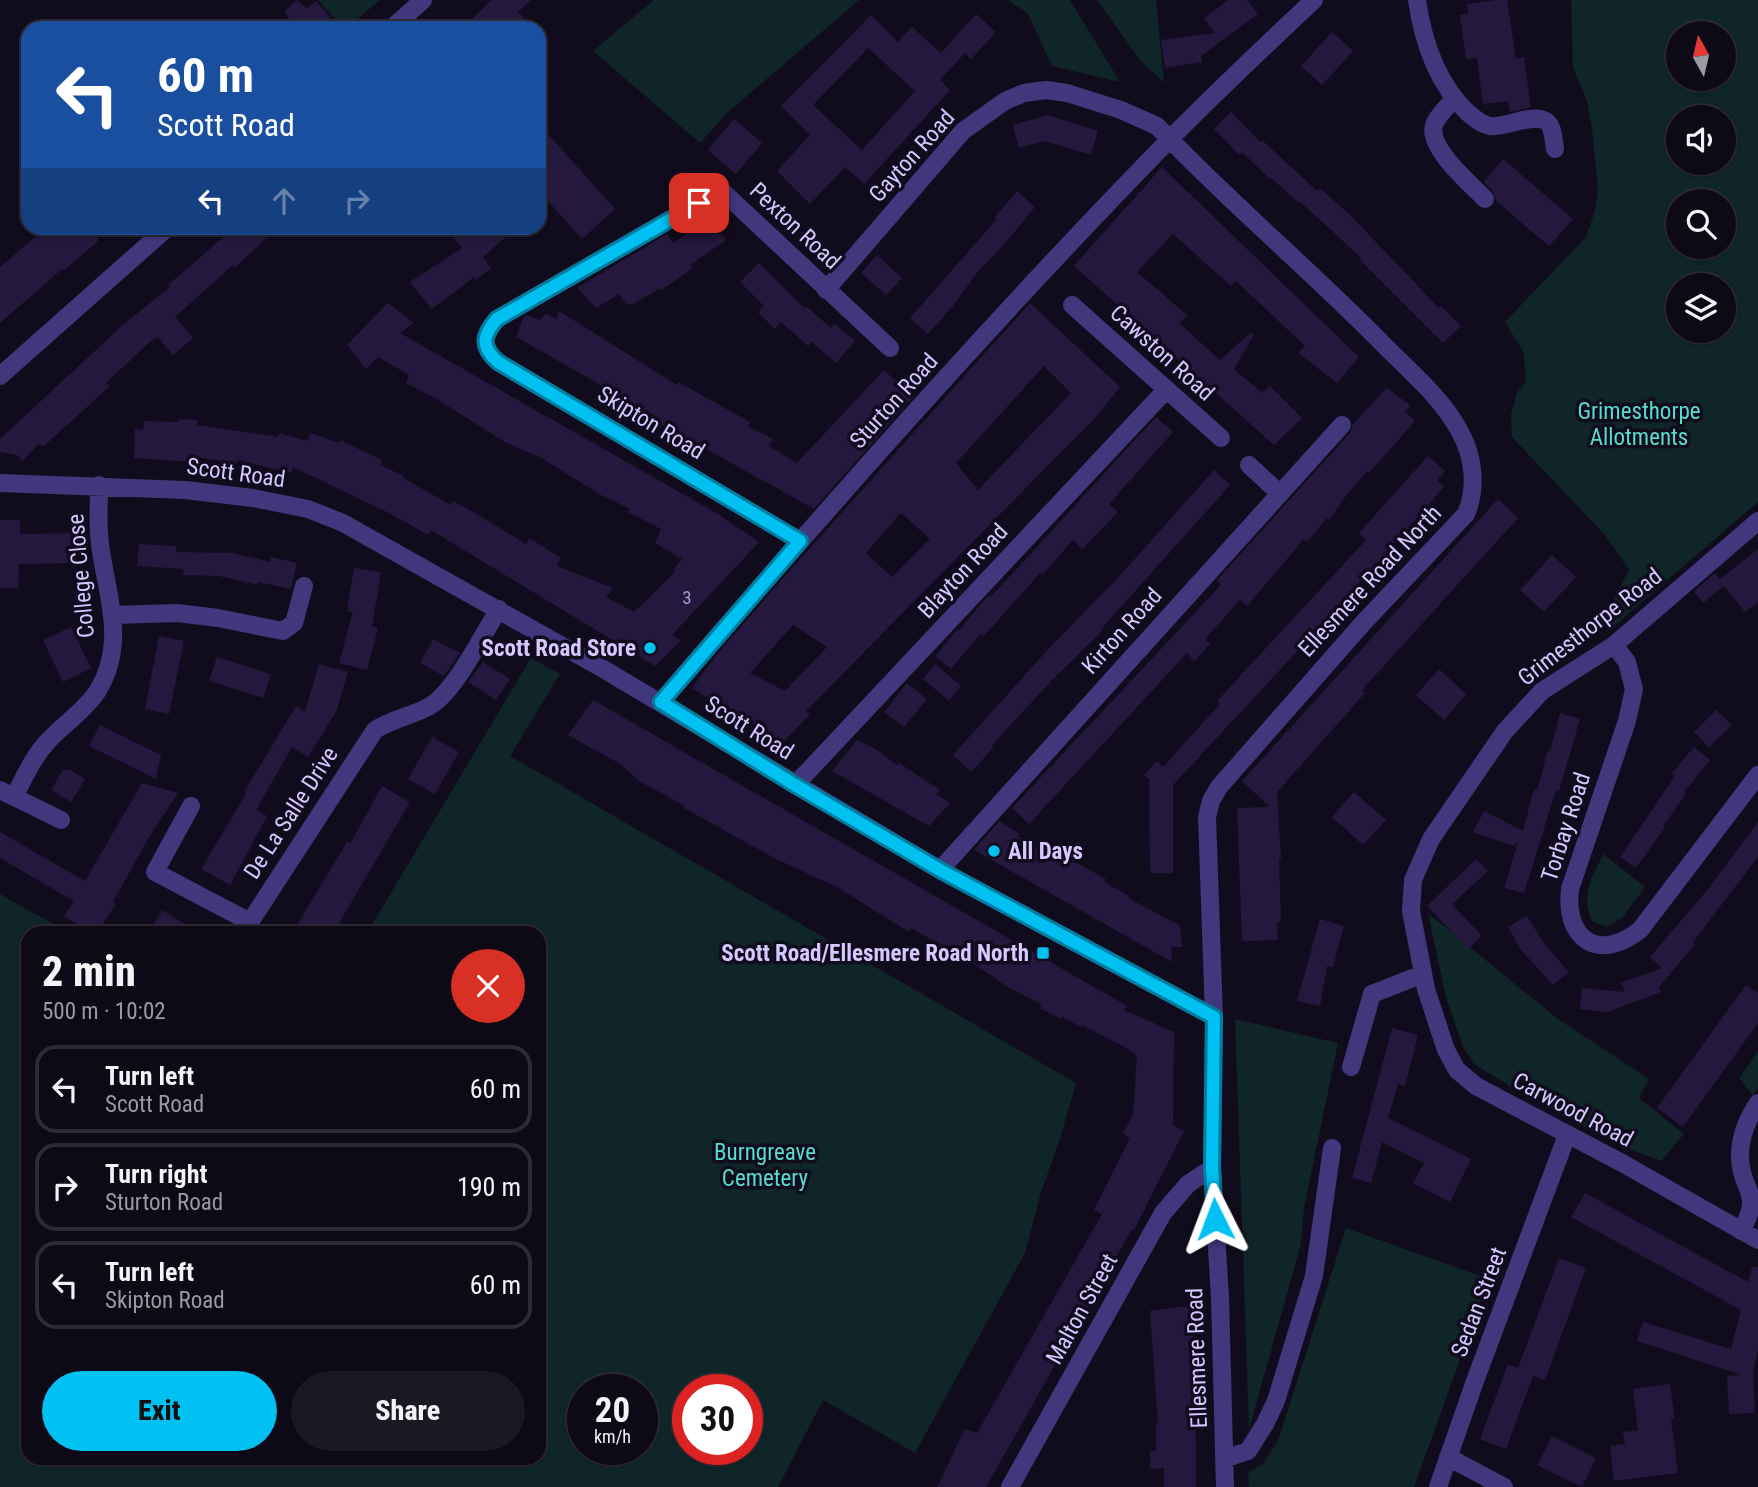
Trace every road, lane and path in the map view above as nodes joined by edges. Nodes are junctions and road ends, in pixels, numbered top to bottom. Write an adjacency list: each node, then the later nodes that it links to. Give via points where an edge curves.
1 (423, 0): 4 (street)
2 (1314, 0): 6 (street, Sturton Road)
3 (1417, 0): 5 (street, via 1434,66)
4 (400, 21)
5 (1454, 99): 7 (street, via 1489,126 1541,118 1552,131); 8 (street, via 1434,124 1433,135 1448,161)
6 (1170, 139): 10 (street, Gayton Road, via 1157,126 1067,93 1046,90 1005,101 963,131); 23 (street, Sturton Road); 36 (street, Ellesmere Road North, via 1443,404 1462,435 1474,481 1466,514 1283,712 1211,801 1207,817)
7 (1555, 149)
8 (1485, 199)
9 (159, 235): 14 (street)
10 (827, 290): 12 (street, Pexton Road, via 721,190 497,319 487,330); 13 (street, Pexton Road)
11 (1072, 305): 15 (street, Cawston Road)
12 (485, 341): 23 (street, Skipton Road, via 487,352 498,362)
13 (890, 348)
14 (0, 376)
15 (1166, 390): 17 (street, Cawston Road); 30 (street, Blayton Road)
16 (1342, 425): 21 (street, Kirton Road)
17 (1221, 438)
18 (1249, 465): 21 (street)
19 (0, 483): 20 (street, Scott Road)
20 (99, 485): 25 (street, Scott Road, via 185,490 308,509 343,523); 26 (street, College Close, via 99,534)
21 (1279, 493): 34 (street, Kirton Road)
22 (1758, 521): 27 (street, Grimesthorpe Road)
23 (800, 541): 28 (street, Sturton Road)
24 (304, 586): 26 (street, via 294,623 283,631 177,613)
25 (499, 609): 28 (street, Scott Road); 32 (street, De La Salle Drive, via 445,695 375,730 250,922 155,872)
26 (114, 615): 31 (street, College Close, via 110,661 96,694 45,744)
27 (1614, 645): 29 (street, Torbay Road, via 1628,663 1634,689 1570,889 1570,917 1583,939 1605,947 1640,930); 35 (street, Grimesthorpe Road, via 1542,691 1505,731 1432,839 1413,880 1411,911)
28 (661, 702): 30 (street, Scott Road)
29 (1758, 775)
30 (795, 785): 34 (street, Scott Road)
31 (7, 793): 33 (street, College Close)
32 (191, 806)
33 (61, 820)
34 (940, 870): 36 (street, Scott Road)
35 (1423, 974): 37 (street, via 1372,994); 39 (street, Carwood Road, via 1446,1050 1457,1069 1476,1086)
36 (1214, 1017): 41 (street, Ellesmere Road)
37 (1351, 1067)
38 (1758, 1103): 42 (street, via 1747,1120 1739,1152 1751,1209)
39 (1567, 1135): 42 (street, Carwood Road); 44 (street, Sedan Street)
40 (1332, 1147): 45 (street, via 1314,1276 1276,1401 1248,1451)
41 (1212, 1168): 45 (street, Ellesmere Road); 46 (street, Malton Street, via 1188,1184 1163,1213)
42 (1741, 1231): 43 (street, Carwood Road)
43 (1758, 1240)
44 (1448, 1457): 48 (street, Sedan Street); 49 (street)
45 (1224, 1459): 47 (street, Ellesmere Road)
46 (1010, 1487)
47 (1225, 1487)
48 (1438, 1487)
49 (1504, 1487)

